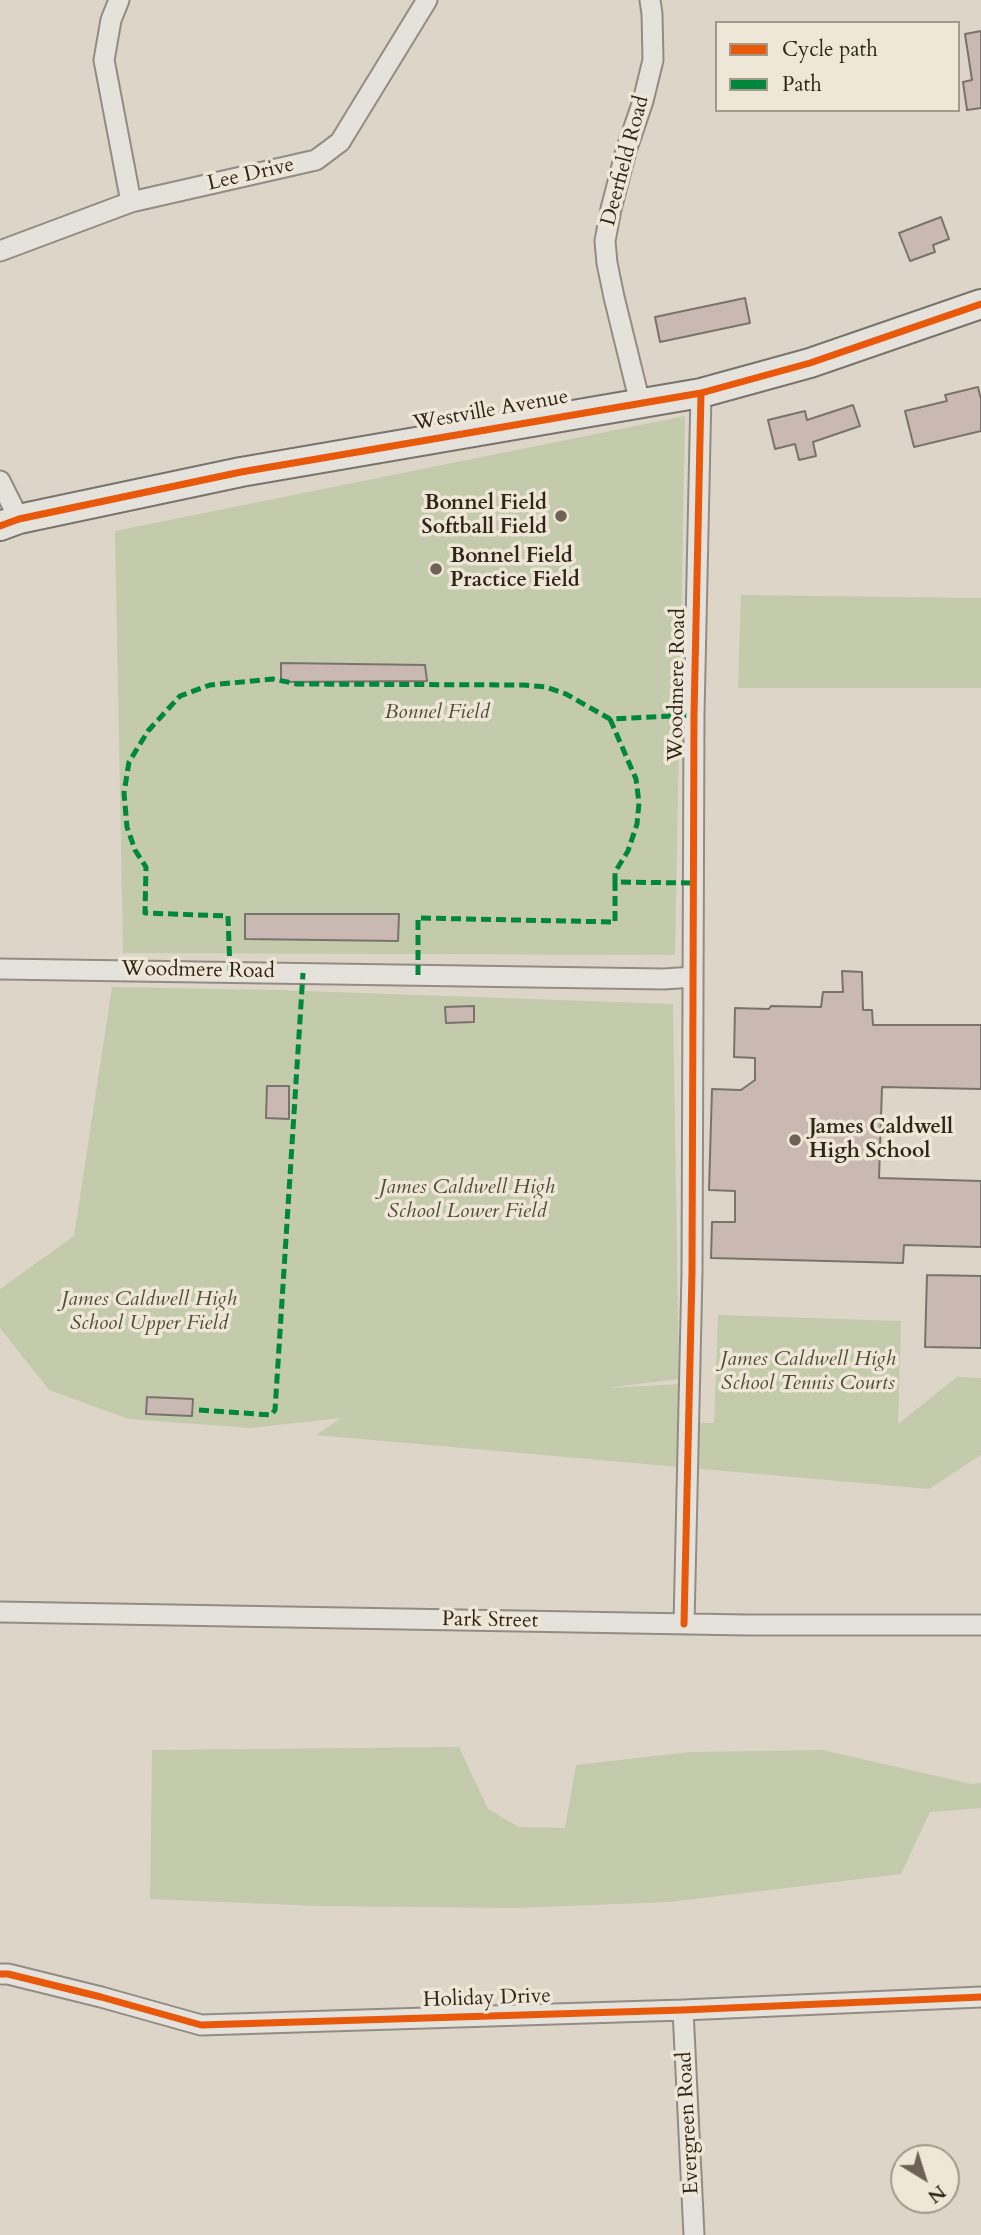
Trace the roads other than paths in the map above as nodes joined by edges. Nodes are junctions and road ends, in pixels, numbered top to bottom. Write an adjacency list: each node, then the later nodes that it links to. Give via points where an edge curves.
1 (119, 0): 4 (street, via 104,60)
2 (427, 0): 4 (street, Lee Drive, via 340,142 316,160)
3 (650, 0): 8 (street, Deerfield Road, via 653,60 605,240)
4 (131, 202): 5 (street, Lee Drive)
5 (0, 251)
6 (981, 304): 7 (street, Westville Avenue, via 810,363)
7 (701, 393): 8 (street, Westville Avenue); 12 (street, Woodmere Road)
8 (640, 403): 10 (street, Westville Avenue, via 241,472)
9 (0, 481): 10 (street)
10 (9, 523)
11 (0, 969): 12 (street, Woodmere Road)
12 (694, 977): 14 (street)
13 (0, 1612): 14 (street, Park Street)
14 (684, 1624): 15 (street, Park Street)
15 (981, 1625)
16 (0, 1974): 18 (street, Holiday Drive, via 201,2025)
17 (981, 1997): 18 (street, Holiday Drive)
18 (683, 2010): 19 (street, Evergreen Road)
19 (694, 2235)

